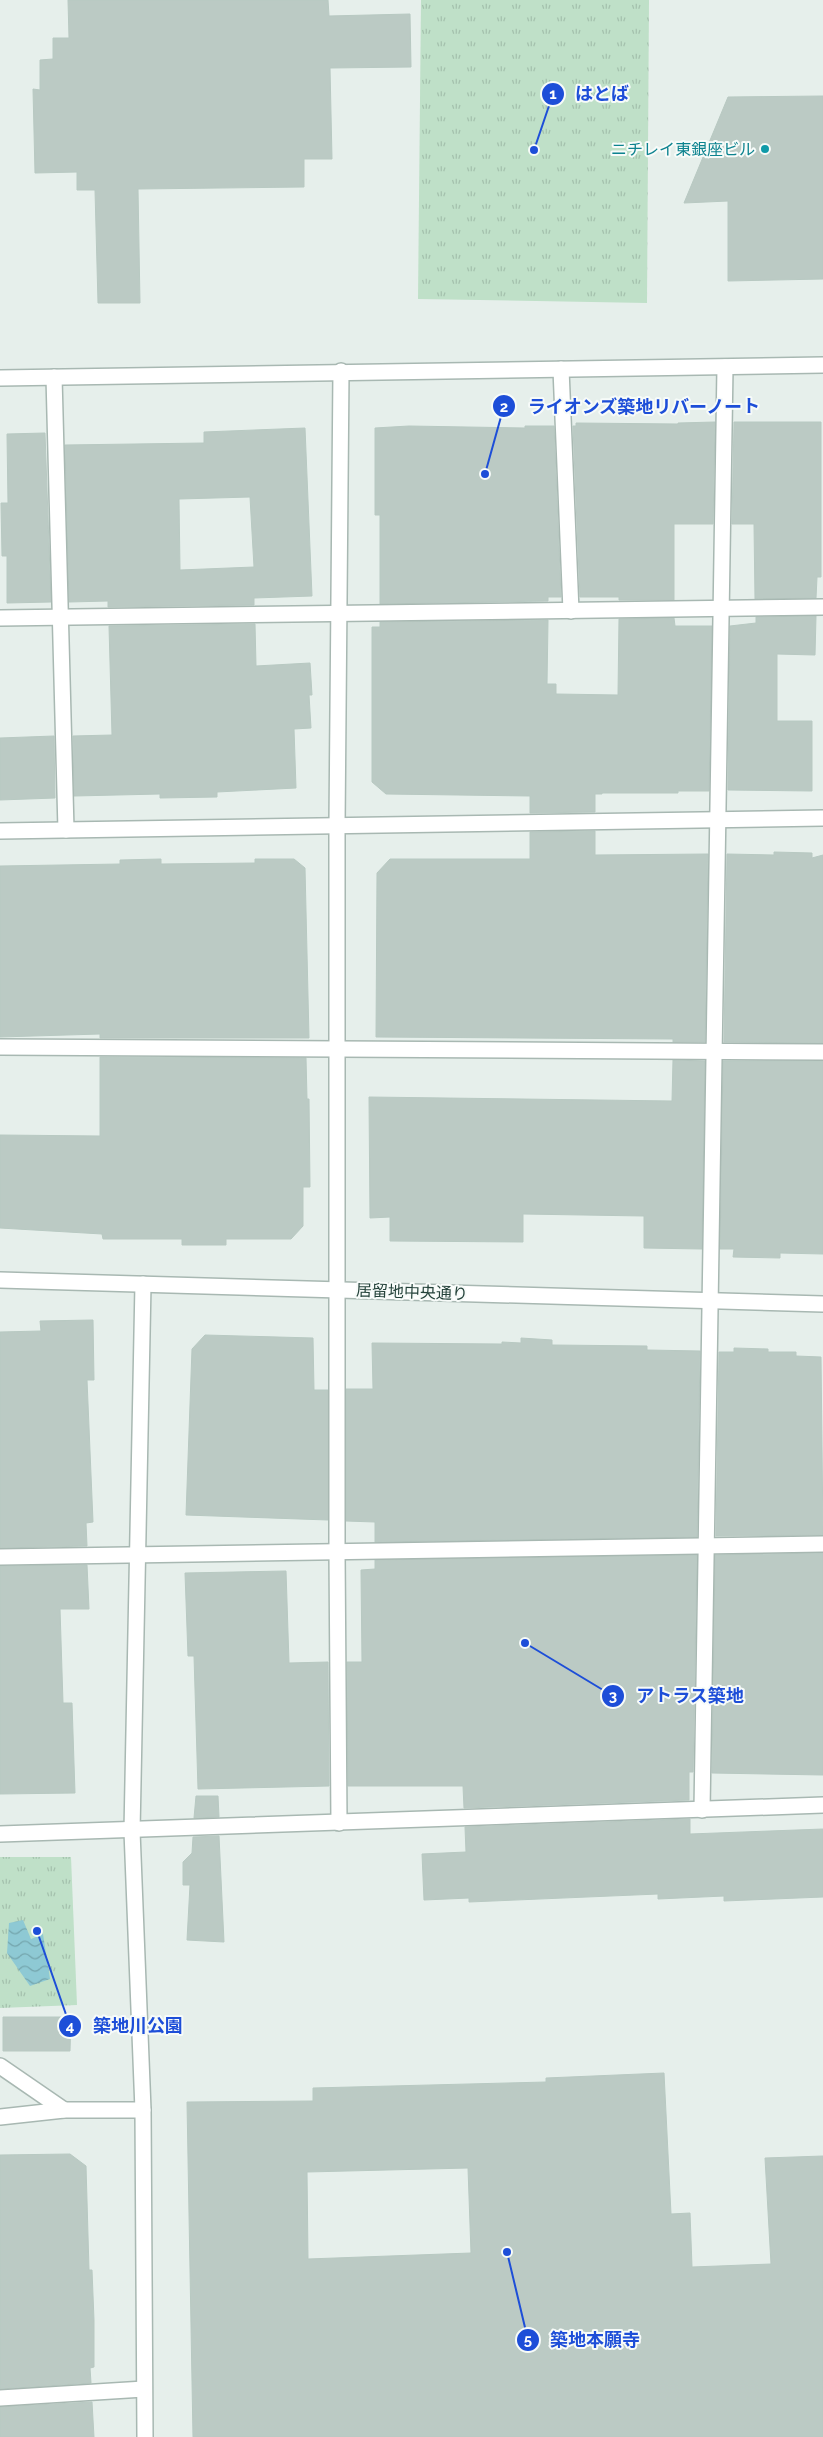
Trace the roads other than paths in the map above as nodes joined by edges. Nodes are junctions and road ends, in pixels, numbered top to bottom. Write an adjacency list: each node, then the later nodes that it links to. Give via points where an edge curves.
1 (823, 365): 2 (street)
2 (725, 367): 3 (street); 8 (street)
3 (561, 369): 4 (street); 9 (street)
4 (341, 372): 5 (street); 10 (street)
5 (54, 377): 6 (street); 12 (street)
6 (0, 378)
7 (823, 607): 8 (street)
8 (722, 609): 9 (street); 14 (street)
9 (572, 611): 10 (street)
10 (341, 614): 12 (street); 15 (street)
11 (0, 618): 12 (street)
12 (61, 618): 16 (street)
13 (823, 818): 14 (street)
14 (718, 819): 15 (street); 20 (street)
15 (337, 825): 16 (street); 19 (street)
16 (66, 830): 17 (street)
17 (0, 831)
18 (0, 1046): 19 (street)
19 (338, 1049): 20 (street); 24 (street)
20 (714, 1051): 21 (street); 25 (street)
21 (823, 1052)
22 (0, 1280): 23 (street, 居留地中央通り)
23 (143, 1284): 24 (street, 居留地中央通り); 30 (street)
24 (337, 1290): 25 (street, 居留地中央通り); 29 (street)
25 (710, 1300): 26 (street, 居留地中央通り); 28 (street)
26 (823, 1304)
27 (823, 1544): 28 (street)
28 (707, 1546): 29 (street); 33 (street)
29 (336, 1552): 30 (street); 34 (street)
30 (138, 1555): 31 (street); 35 (street)
31 (0, 1558)
32 (823, 1806): 33 (street)
33 (702, 1810): 34 (street)
34 (339, 1823): 35 (street)
35 (132, 1830): 36 (street); 39 (street)
36 (0, 1834)
37 (0, 2066): 38 (street)
38 (64, 2110): 39 (street); 40 (street)
39 (142, 2110): 41 (street)
40 (0, 2117)
41 (144, 2389): 42 (street); 43 (street)
42 (0, 2398)
43 (145, 2437)

